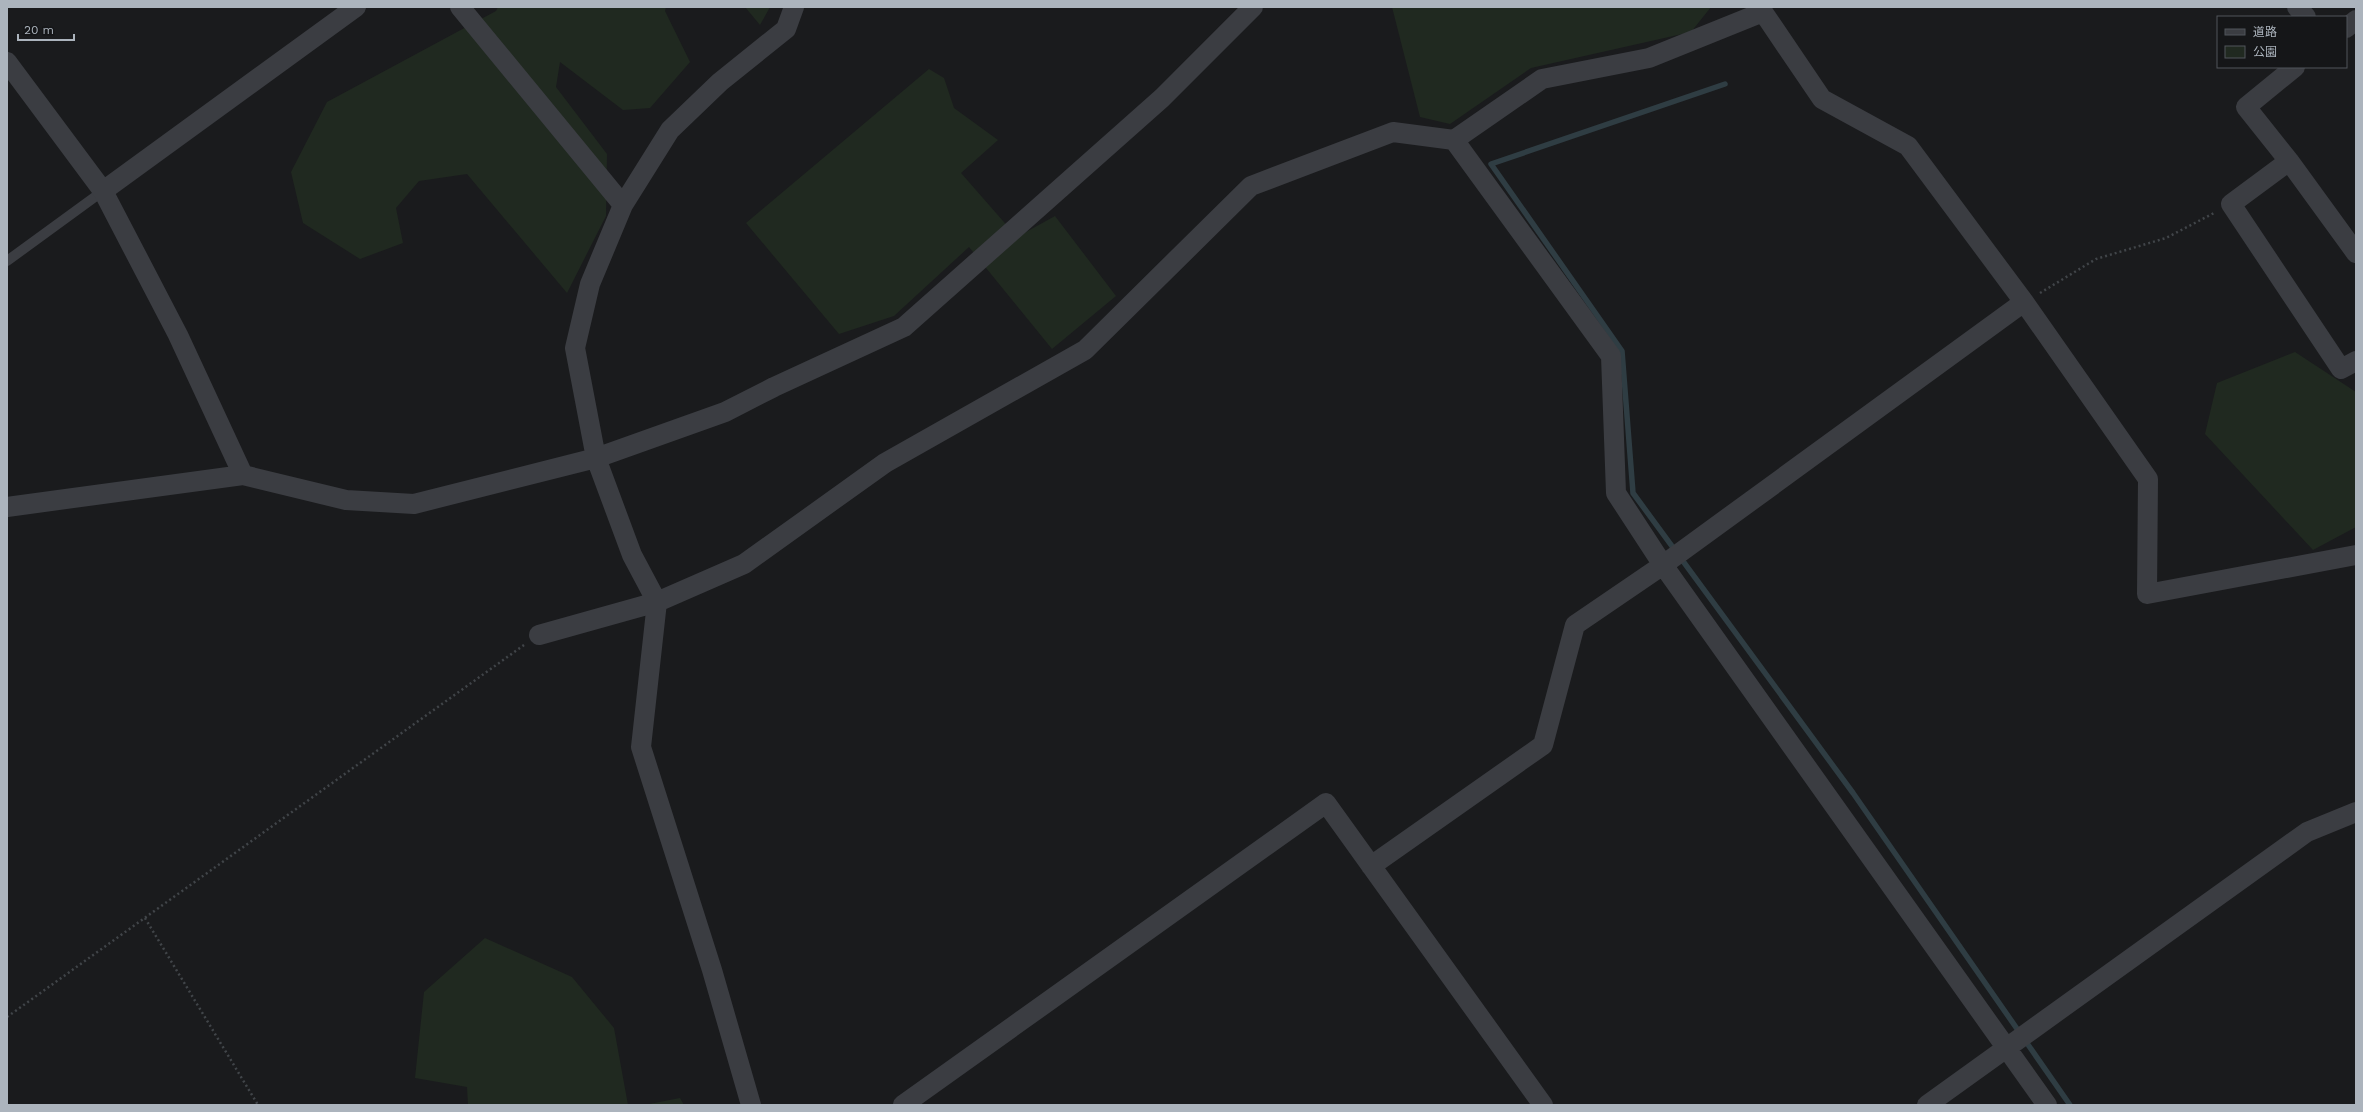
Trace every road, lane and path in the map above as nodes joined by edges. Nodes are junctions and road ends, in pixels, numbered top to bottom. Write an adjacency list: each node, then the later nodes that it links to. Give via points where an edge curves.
1 (356, 7): 14 (street)
2 (460, 7): 16 (street)
3 (794, 7): 16 (street, via 786,29 720,82 670,130)
4 (1253, 7): 21 (street, via 1162,98 904,327 725,412)
5 (2297, 7): 7 (street)
6 (1762, 10): 12 (street, via 1649,58 1542,80); 19 (street, via 1822,99 1908,146)
7 (2305, 16)
8 (2356, 20): 9 (street)
9 (2347, 27)
10 (7, 62): 14 (street)
11 (2294, 68): 13 (street, via 2246,107)
12 (1454, 140): 25 (street, via 1611,356 1616,493); 26 (street, via 1393,132 1251,186 1085,350 885,463 744,564)
13 (2289, 161): 15 (street); 17 (street)
14 (103, 191): 18 (lane); 22 (street, via 178,335)
15 (2231, 204): 19 (path, via 2166,238 2096,259); 20 (street, via 2341,369)
16 (623, 205): 21 (street, via 590,284 575,348)
17 (2356, 253)
18 (7, 261)
19 (2024, 302): 24 (street, via 2148,479 2147,594); 25 (street)
20 (2356, 361)
21 (596, 458): 22 (street, via 414,504 346,500); 26 (street, via 632,554)
22 (243, 475): 23 (street)
23 (7, 507)
24 (2356, 555)
25 (1664, 565): 29 (street, via 1575,624 1543,745); 32 (street)
26 (657, 602): 27 (street); 34 (street, via 641,747 712,970)
27 (539, 635): 30 (path)
28 (2356, 812): 32 (street, via 2307,832)
29 (1371, 866): 35 (street, via 1326,803); 36 (street)
30 (145, 918): 31 (path); 33 (path)
31 (7, 1017)
32 (2007, 1049): 37 (street); 38 (street)
33 (258, 1105)
34 (751, 1105)
35 (903, 1105)
36 (1543, 1105)
37 (1927, 1105)
38 (2047, 1105)

